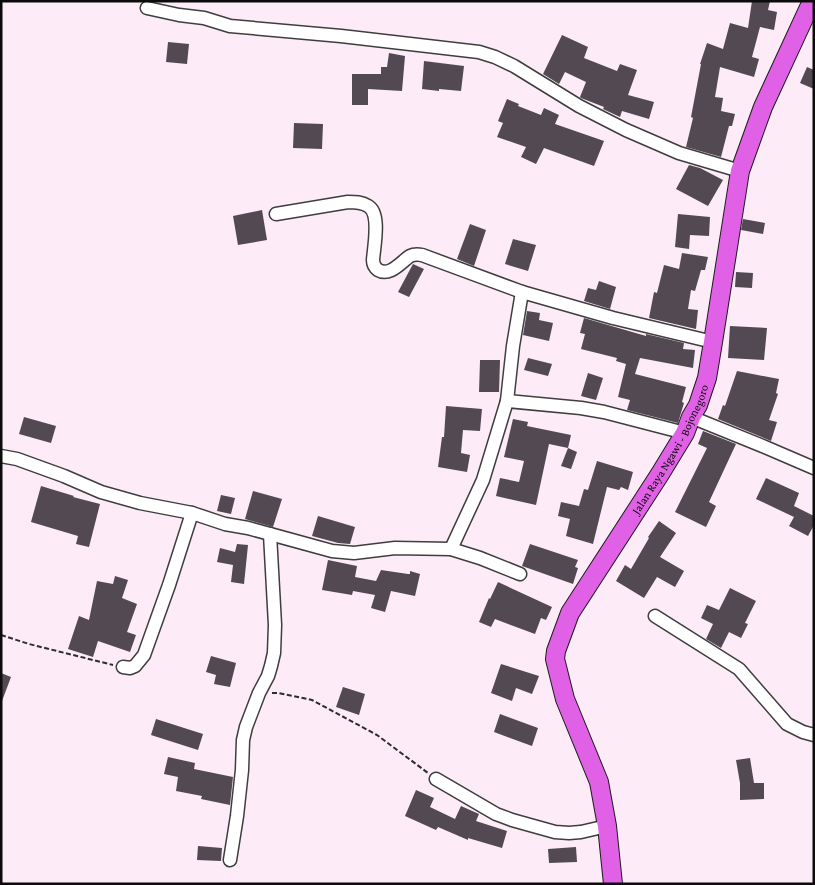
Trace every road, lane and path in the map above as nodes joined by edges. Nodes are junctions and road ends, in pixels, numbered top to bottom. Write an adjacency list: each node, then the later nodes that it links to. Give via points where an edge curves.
1 (812, 1): 3 (highway, Jalan Raya Ngawi - Bojonegoro, via 763,107)
2 (148, 8): 3 (street, via 230,26 479,52 514,66 626,130 679,153)
3 (740, 171): 6 (highway, Jalan Raya Ngawi - Bojonegoro)
4 (276, 214): 5 (street, via 348,202 367,205 374,213 373,264 378,270 389,271 417,254)
5 (522, 292): 6 (street); 7 (street)
6 (713, 342): 8 (highway, Jalan Raya Ngawi - Bojonegoro, via 707,378)
7 (507, 401): 8 (street); 13 (street, via 483,480)
8 (688, 425): 10 (street, via 765,447); 21 (highway, Jalan Raya Ngawi - Bojonegoro, via 570,613 556,650 555,659 565,699 599,782)
9 (1, 456): 11 (street, via 45,469 101,492)
10 (814, 468)
11 (192, 513): 12 (street); 17 (street, via 144,655 135,666)
12 (270, 534): 13 (street, via 332,551 354,553 395,548); 18 (street, via 274,653 272,666)
13 (451, 549): 14 (street)
14 (520, 574)
15 (655, 616): 19 (street, via 739,669 787,724)
16 (1, 635): 17 (path)
17 (123, 668)
18 (259, 693): 20 (path, via 312,700 377,735); 22 (street, via 243,740)
19 (814, 735)
20 (436, 779): 21 (street, via 496,814 555,832 581,832)
21 (607, 826): 23 (highway, Jalan Raya Ngawi - Bojonegoro)
22 (230, 860)
23 (613, 884)

